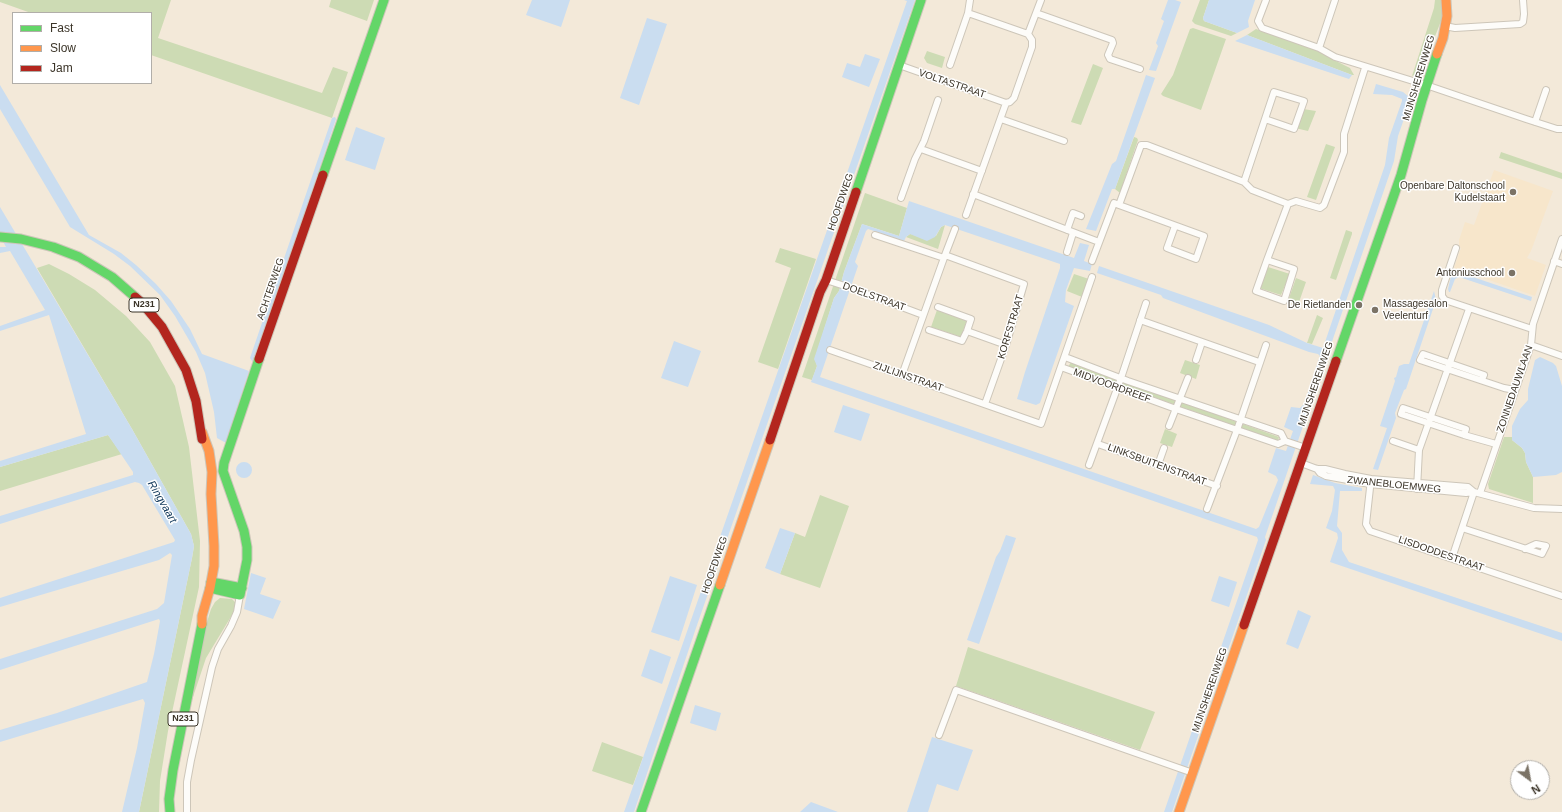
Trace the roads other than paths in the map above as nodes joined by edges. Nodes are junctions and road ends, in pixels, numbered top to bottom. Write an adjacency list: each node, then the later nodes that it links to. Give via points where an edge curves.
1 (384, 0): 104 (main road, ACHTERWEG, via 224,463 225,480 244,531 247,547)
2 (921, 0): 16 (main road, HOOFDWEG)
3 (926, 0): 16 (main road, HOOFDWEG)
4 (970, 0): 10 (street)
5 (1041, 0): 11 (street)
6 (1266, 0): 14 (street, via 1258,21 1262,28)
7 (1335, 0): 14 (street)
8 (1446, 0): 12 (main road, MIJNSHERENWEG)
9 (1523, 0): 12 (street, via 1524,14 1523,22 1520,24 1454,28)
10 (968, 13): 13 (street); 15 (street)
11 (1036, 13): 13 (street); 18 (street, via 1112,40 1108,55 1110,59)
12 (1445, 26): 19 (main road, MIJNSHERENWEG)
13 (1028, 34): 22 (street, via 1032,40 1032,47 1014,98)
14 (1319, 48): 17 (street)
15 (950, 65)
16 (901, 66): 22 (street, VOLTASTRAAT); 52 (main road, HOOFDWEG, via 880,119)
17 (1365, 68): 19 (street); 33 (street, via 1344,134 1344,152 1324,205 1320,208 1296,201)
18 (1140, 69)
19 (1426, 84): 25 (street); 88 (main road, MIJNSHERENWEG, via 1401,175)
20 (1546, 90): 25 (street)
21 (938, 100): 28 (street)
22 (1006, 103): 23 (street)
23 (1001, 119): 27 (street); 29 (street)
24 (1265, 119): 24 (street, via 1294,129 1304,101 1274,92); 30 (street)
25 (1535, 122): 26 (street)
26 (1562, 129)
27 (1064, 141)
28 (921, 149): 29 (street); 32 (street)
29 (982, 171): 31 (street)
30 (1244, 182): 33 (street, via 1252,190); 34 (street, via 1147,145 1141,145)
31 (973, 194): 35 (street); 39 (street)
32 (901, 198)
33 (1288, 204): 47 (street)
34 (1119, 205): 37 (street); 43 (street, via 1114,203)
35 (966, 215)
36 (1081, 216): 39 (street, via 1073,214)
37 (1175, 226): 37 (street, via 1204,236 1196,259 1167,248)
38 (955, 229): 46 (street)
39 (1070, 231): 43 (street); 45 (street)
40 (876, 235): 46 (street, KORFSTRAAT)
41 (0, 237): 103 (main road, N231, via 53,247 79,257 112,276 142,303 169,338 186,370 202,432 204,463 211,494 214,546)
42 (1562, 239): 49 (street, ZONNEDAUWLAAN)
43 (1099, 242): 48 (street)
44 (1456, 248): 55 (street, via 1442,296 1445,300)
45 (1066, 252)
46 (944, 256): 56 (street); 62 (street, KORFSTRAAT, via 1024,284)
47 (1267, 260): 47 (street, via 1256,291 1284,301 1294,269)
48 (1092, 261)
49 (1554, 261): 50 (street); 58 (street, ZONNEDAUWLAAN)
50 (1562, 264)
51 (1092, 277): 67 (street)
52 (826, 280): 56 (street, DOELSTRAAT); 110 (main road, HOOFDWEG)
53 (1146, 303): 57 (street, LINKSBUITENSTRAAT)
54 (938, 307): 60 (street, via 971,319)
55 (1469, 309): 58 (street); 70 (street)
56 (923, 314): 72 (street)
57 (1140, 320): 61 (street); 73 (street, LINKSBUITENSTRAAT)
58 (1532, 329): 64 (street, ZONNEDAUWLAAN)
59 (929, 330): 60 (street, via 962,341)
60 (967, 331): 62 (street)
61 (1202, 342): 68 (street); 69 (street)
62 (1006, 345): 78 (street, KORFSTRAAT)
63 (1266, 345): 69 (street)
64 (1531, 345): 66 (street); 76 (street, ZONNEDAUWLAAN)
65 (830, 350): 72 (street, ZIJLIJNSTRAAT)
66 (1562, 356)
67 (1065, 357): 71 (street, MIDVOORDREEF); 73 (street, MIDVOORDREEF)
68 (1196, 360)
69 (1259, 362): 80 (street)
70 (1449, 366): 76 (street); 81 (street)
71 (1061, 367): 75 (street, MIDVOORDREEF); 78 (street, ZIJLIJNSTRAAT, via 1041,424)
72 (902, 375): 78 (street, ZIJLIJNSTRAAT)
73 (1121, 378): 75 (street, LINKSBUITENSTRAAT); 77 (street, MIDVOORDREEF)
74 (1188, 378): 77 (street)
75 (1117, 388): 79 (street, MIDVOORDREEF); 86 (street, LINKSBUITENSTRAAT)
76 (1515, 390): 87 (street, ZONNEDAUWLAAN)
77 (1181, 399): 79 (street); 80 (street, MIDVOORDREEF)
78 (985, 404)
79 (1176, 409): 82 (street); 83 (street, MIDVOORDREEF)
80 (1241, 418): 83 (street); 84 (street, MIDVOORDREEF, via 1281,433)
81 (1430, 420): 87 (street, via 1464,435); 90 (street)
82 (1169, 426)
83 (1237, 430): 84 (street, MIDVOORDREEF, via 1278,444); 95 (street, LINKSBUITENSTRAAT)
84 (1286, 441): 88 (street, MIDVOORDREEF)
85 (1393, 441): 90 (street)
86 (1098, 444): 92 (street, LINKSBUITENSTRAAT); 93 (street, LINKSBUITENSTRAAT)
87 (1496, 444): 97 (street, ZONNEDAUWLAAN)
88 (1303, 447): 91 (main road, MIJNSHERENWEG)
89 (1164, 448): 93 (street)
90 (1419, 450): 96 (street)
91 (1301, 463): 94 (street, ZWANEBLOEMWEG); 107 (main road, MIJNSHERENWEG)
92 (1089, 464)
93 (1158, 465): 95 (street, LINKSBUITENSTRAAT)
94 (1370, 482): 96 (street, ZWANEBLOEMWEG); 102 (street, LISDODDESTRAAT, via 1366,524 1370,530)
95 (1216, 486): 98 (street, LINKSBUITENSTRAAT)
96 (1418, 486): 97 (street, ZWANEBLOEMWEG, via 1468,487)
97 (1477, 493): 99 (street, ZWANEBLOEMWEG, via 1534,508); 100 (street, ZONNEDAUWLAAN)
98 (1207, 509)
99 (1562, 509)
100 (1462, 528): 101 (street); 102 (street, ZONNEDAUWLAAN)
101 (1525, 549)
102 (1452, 558): 105 (street, LISDODDESTRAAT)
103 (211, 585): 104 (main road); 108 (main road, N231, via 212,601 202,627 173,770)
104 (241, 591): 109 (street, ACHTERWEG, via 237,612 218,649 210,675 187,782)
105 (1562, 596)
106 (940, 735): 107 (street, via 956,690)
107 (1190, 772): 111 (main road, MIJNSHERENWEG)
108 (170, 812)
109 (187, 812)
110 (641, 812)
111 (1179, 812)

